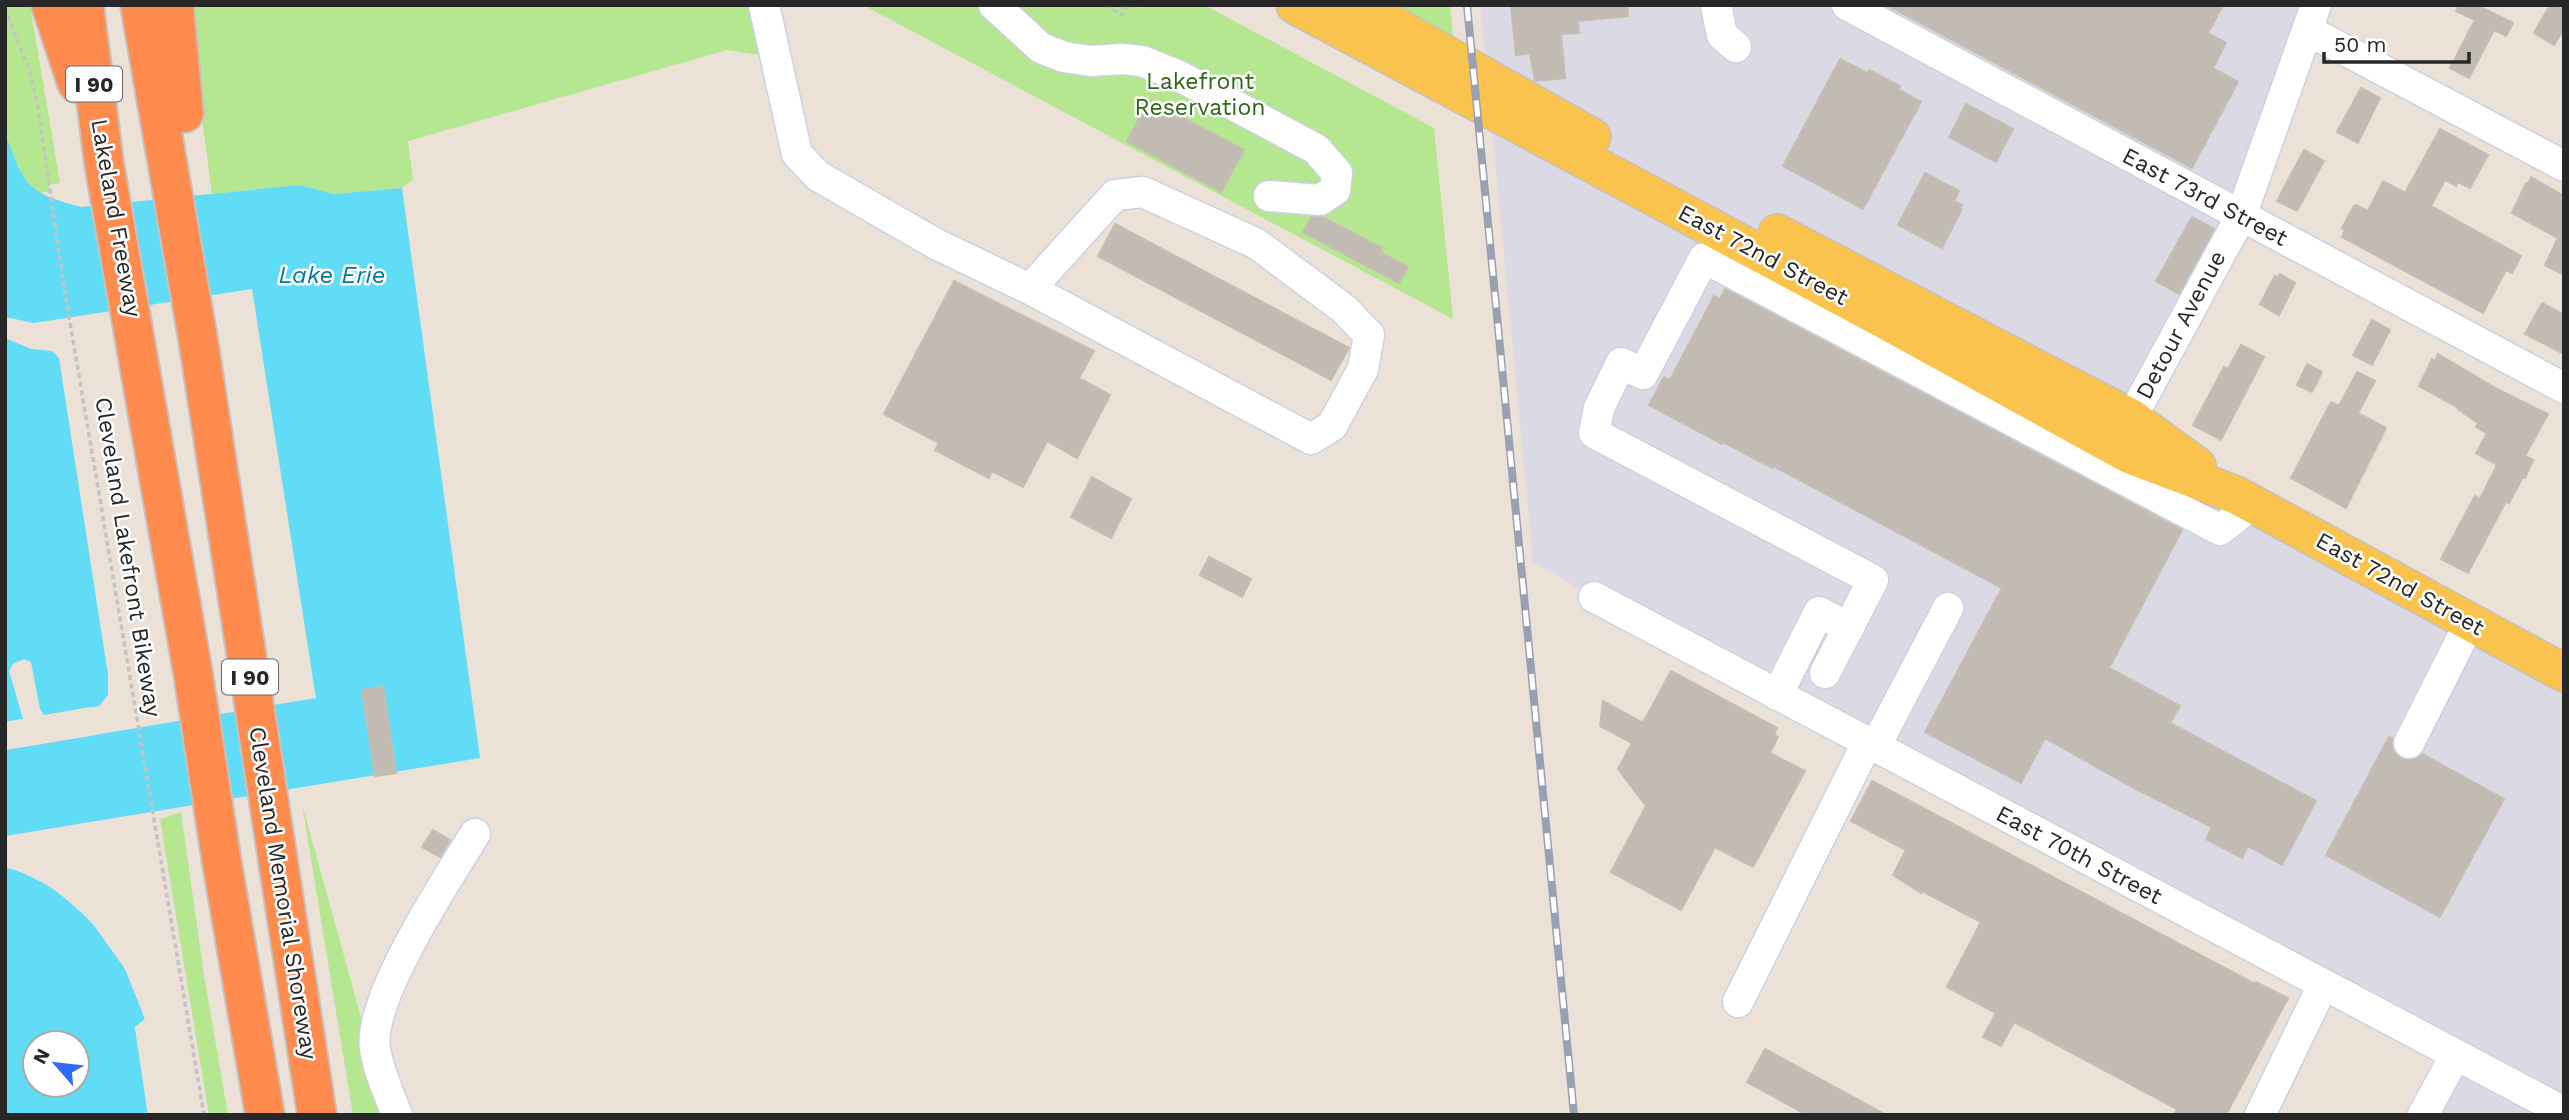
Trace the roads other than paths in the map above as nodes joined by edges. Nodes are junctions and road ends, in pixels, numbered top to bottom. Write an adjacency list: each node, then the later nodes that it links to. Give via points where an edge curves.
1 (51, 5): 14 (highway)
2 (83, 5): 14 (highway, Lakeland Freeway / I 90)
3 (140, 5): 13 (highway, I 90)
4 (174, 5): 13 (highway)
5 (764, 5): 18 (street, via 797,153 818,176 936,244)
6 (994, 5): 16 (street, via 1041,48 1090,61 1142,61 1316,149 1337,173 1335,190 1320,200)
7 (1295, 5): 20 (main road, East 72nd Street, via 1879,317)
8 (1358, 5): 20 (main road, East 72nd Street)
9 (1716, 5): 12 (street, via 1722,35)
10 (1847, 5): 17 (street, East 73rd Street)
11 (2312, 17): 15 (street); 17 (street, Detour Avenue)
12 (1736, 47)
13 (178, 153): 37 (highway, Cleveland Memorial Shoreway / I 90, via 198,338)
14 (104, 163): 36 (highway, Lakeland Freeway / I 90)
15 (2564, 166)
16 (1269, 196)
17 (2241, 216): 19 (street, East 73rd Street); 20 (street, Detour Avenue)
18 (1030, 289): 18 (street, via 1311,439 1332,426 1363,369 1369,335 1344,309 1257,244 1143,192 1115,195)
19 (2564, 388)
20 (2123, 432): 21 (main road, East 72nd Street, via 2130,454)
21 (2245, 499): 24 (main road, East 72nd Street); 25 (street, via 2220,530 1704,258 1643,374 1621,363 1599,408 1594,433 1873,580)
22 (1594, 597): 28 (street, East 70th Street)
23 (1948, 608): 30 (street)
24 (2470, 622): 27 (main road, East 72nd Street); 29 (street)
25 (1849, 628): 26 (street); 28 (street, via 1819,612)
26 (1825, 673)
27 (2564, 673)
28 (1777, 695): 30 (street, East 70th Street)
29 (2409, 743)
30 (1871, 745): 32 (street, East 70th Street); 33 (street)
31 (475, 834): 38 (street, via 425,914 378,1015 374,1047)
32 (2323, 985): 34 (street, East 70th Street); 39 (street)
33 (1738, 1002)
34 (2455, 1056): 35 (street, East 70th Street); 40 (street)
35 (2564, 1112)
36 (265, 1115)
37 (317, 1115)
38 (397, 1115)
39 (2260, 1115)
40 (2423, 1115)

